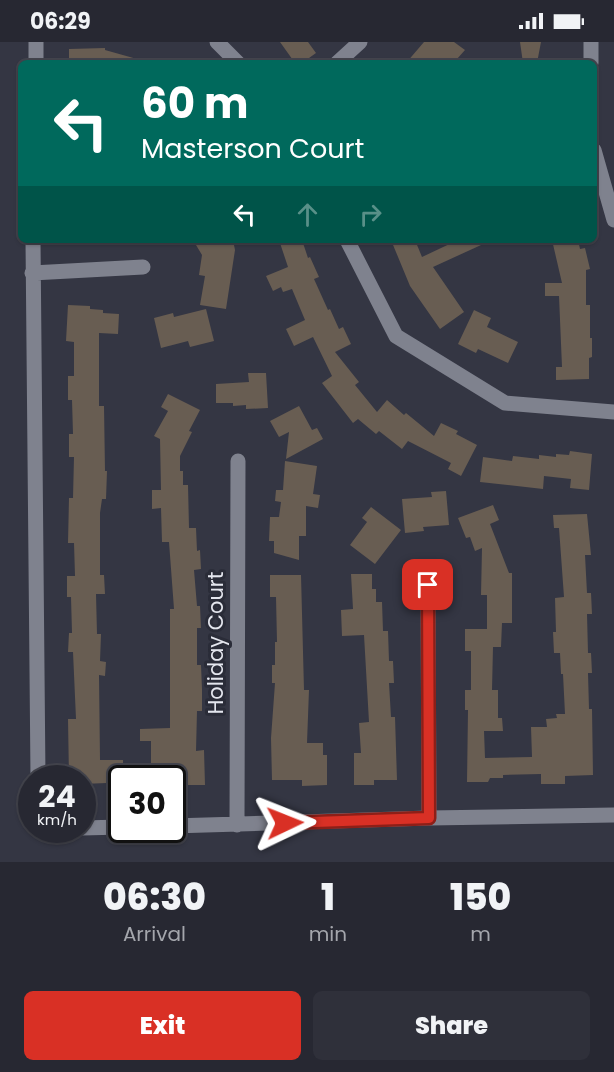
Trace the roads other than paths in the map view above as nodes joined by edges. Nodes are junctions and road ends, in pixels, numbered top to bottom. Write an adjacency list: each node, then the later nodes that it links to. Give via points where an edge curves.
1 (36, 42): 5 (street)
2 (217, 42): 6 (street)
3 (360, 42): 7 (street)
4 (591, 42): 8 (street)
5 (36, 60)
6 (235, 60)
7 (341, 60)
8 (591, 60)
9 (597, 160): 10 (street)
10 (614, 220)
11 (33, 243): 14 (street)
12 (349, 243): 15 (street, via 396,336 505,402)
13 (142, 267): 14 (street)
14 (32, 273): 18 (street)
15 (614, 412)
16 (238, 461): 21 (street, Holiday Court)
17 (428, 585): 20 (street)
18 (38, 765)
19 (614, 814): 20 (street)
20 (429, 818): 21 (street)
21 (237, 825): 22 (street)
22 (186, 826)

